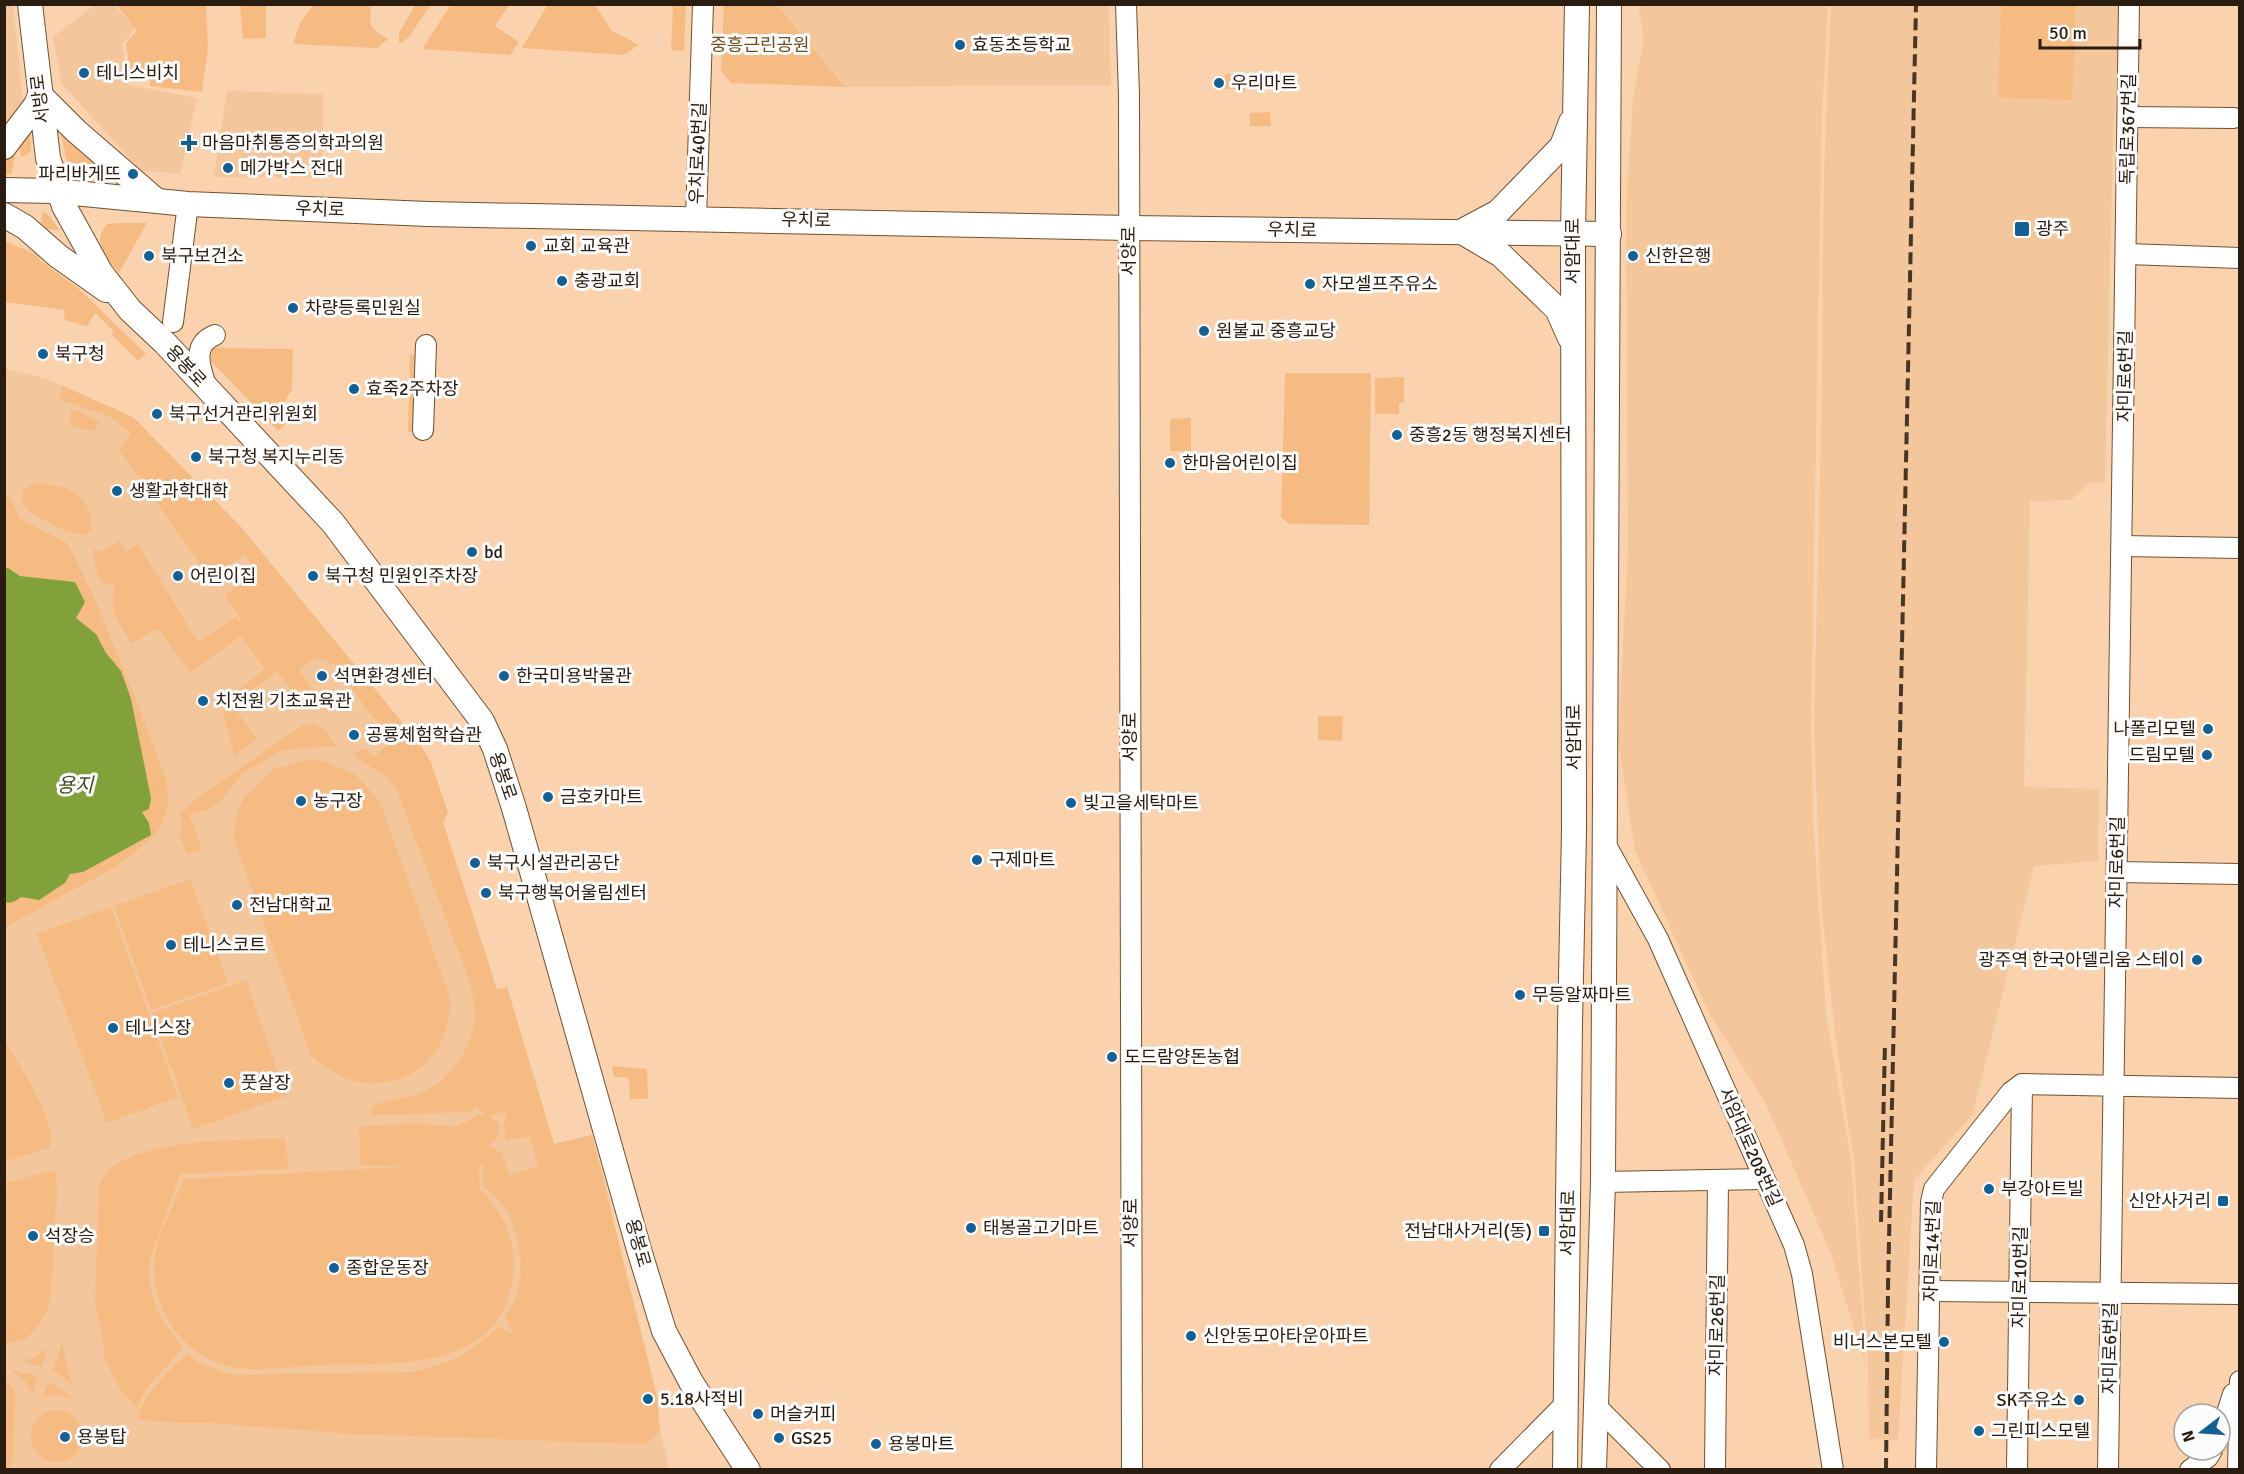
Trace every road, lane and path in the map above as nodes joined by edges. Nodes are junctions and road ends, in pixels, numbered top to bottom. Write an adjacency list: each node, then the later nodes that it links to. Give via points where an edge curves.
1 (30, 4): 7 (main road, 서방로)
2 (703, 4): 17 (street, 우치로40번길)
3 (1126, 4): 18 (street, 서양로)
4 (1577, 4): 8 (main road, 서암대로)
5 (1609, 4): 21 (main road, 서암대로)
6 (2129, 4): 9 (street, 독립로367번길)
7 (40, 95): 11 (main road); 13 (main road, 서방로, via 46,146); 14 (main road)
8 (1574, 111): 19 (main road, via 1562,146 1498,212); 20 (main road, 서암대로)
9 (2128, 117): 10 (street); 22 (street, 독립로367번길)
10 (2234, 118)
11 (4, 147)
12 (4, 190): 13 (main road, 우치로)
13 (58, 192): 14 (main road, 우치로); 24 (main road, 용봉로, via 102,273)
14 (157, 201): 15 (main road, 우치로)
15 (188, 204): 17 (main road, 우치로, via 428,214); 25 (street)
16 (4, 215): 24 (main road, via 25,227)
17 (696, 218): 18 (main road, 우치로)
18 (1129, 228): 19 (main road, 우치로); 52 (street, 서양로)
19 (1461, 232): 20 (main road, 우치로); 28 (main road, via 1501,255 1557,309)
20 (1573, 234): 21 (main road, 우치로); 28 (main road, 서암대로)
21 (1609, 234): 33 (main road, 서암대로)
22 (2127, 254): 23 (street); 31 (street, 자미로6번길)
23 (2240, 258)
24 (130, 310): 29 (main road, 용봉로)
25 (172, 322)
26 (215, 336): 29 (street, via 201,346)
27 (426, 345): 30 (street)
28 (1574, 346): 49 (main road, 서암대로, via 1574,831)
29 (207, 388): 51 (main road, 용봉로, via 333,523 482,721 514,808 664,1331 691,1382)
30 (423, 430)
31 (2122, 546): 32 (street); 34 (street, 자미로6번길)
32 (2240, 548)
33 (1606, 845): 39 (street, 서암대로208번길, via 1658,939); 41 (main road, 서암대로)
34 (2117, 872): 35 (street); 37 (street, 자미로6번길)
35 (2240, 874)
36 (2022, 1084): 37 (street); 42 (street, 자미로14번길, via 2011,1092 1934,1189); 43 (street, 자미로10번길)
37 (2114, 1085): 38 (street); 44 (street, 자미로6번길)
38 (2240, 1088)
39 (1764, 1179): 40 (street, 서암대로); 58 (street, 서암대로208번길, via 1794,1245 1802,1274)
40 (1718, 1180): 41 (street, 서암대로); 57 (street, 자미로26번길)
41 (1603, 1182): 50 (main road, 서암대로)
42 (1931, 1290): 43 (street); 59 (street, 자미로14번길)
43 (2020, 1292): 44 (street); 60 (street, 자미로10번길)
44 (2111, 1293): 45 (street); 61 (street, 자미로6번길)
45 (2240, 1294)
46 (2240, 1374): 48 (street)
47 (2240, 1381): 62 (street)
48 (2231, 1402)
49 (1566, 1403): 53 (street); 54 (main road, 서암대로)
50 (1596, 1406): 55 (main road, 서암대로); 56 (street)
51 (748, 1470)
52 (1132, 1470)
53 (1500, 1470)
54 (1565, 1470)
55 (1594, 1470)
56 (1660, 1470)
57 (1715, 1470)
58 (1833, 1470)
59 (1926, 1470)
60 (2017, 1470)
61 (2108, 1470)
62 (2238, 1470)

